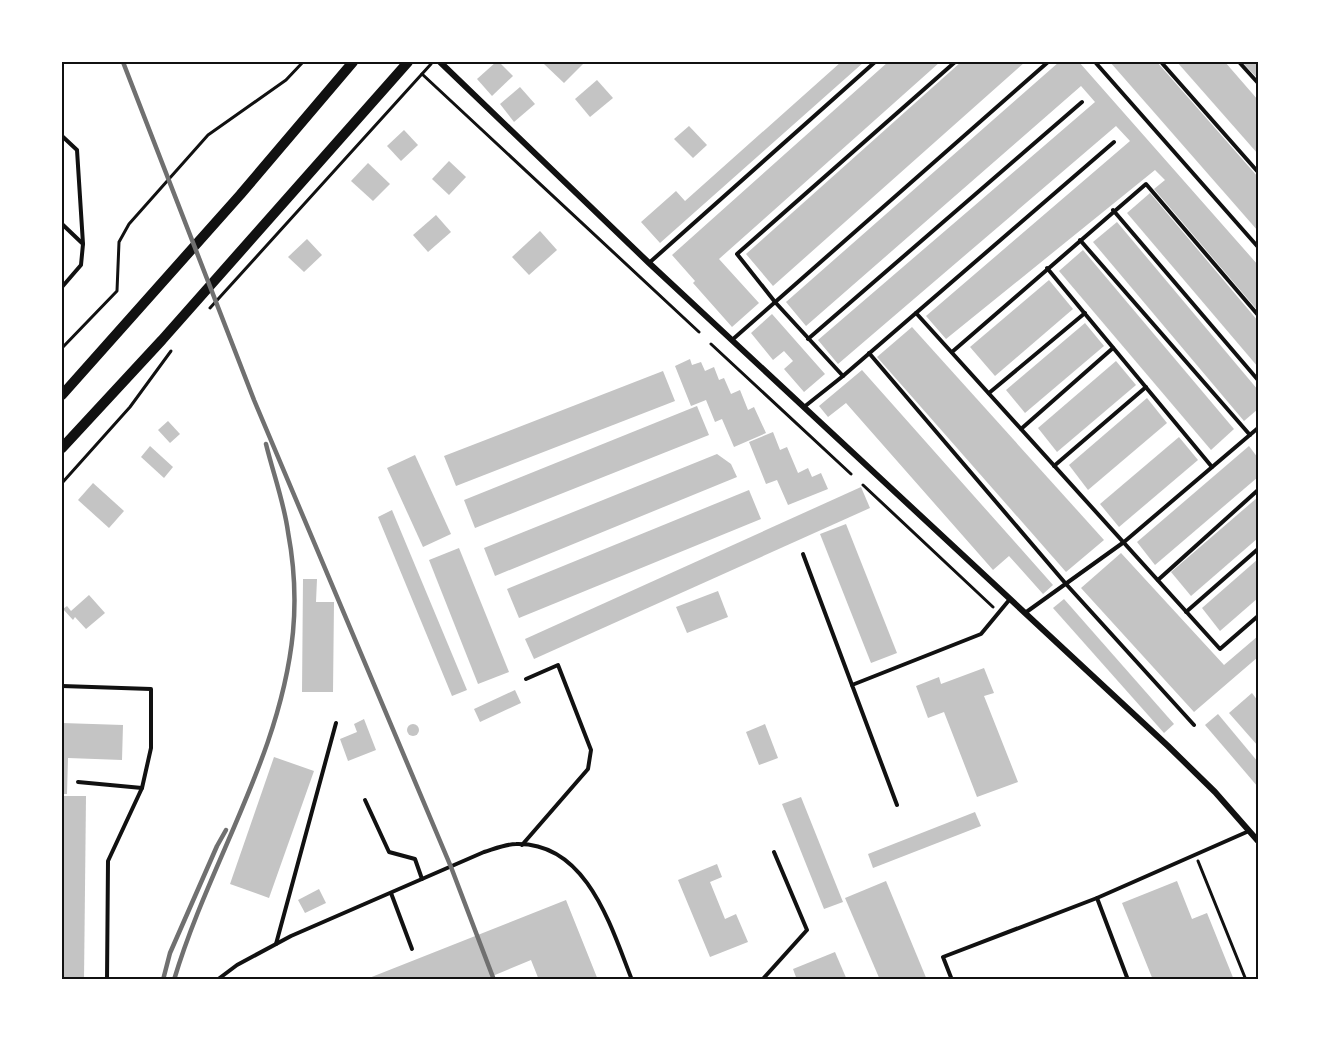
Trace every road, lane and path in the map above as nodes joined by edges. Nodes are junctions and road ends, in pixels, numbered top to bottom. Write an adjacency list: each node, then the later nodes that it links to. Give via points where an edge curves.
1 (303, 62): 36 (path, via 286,80 208,135 129,224 119,242 117,291)
2 (353, 62): 44 (main road)
3 (408, 62): 49 (main road)
4 (433, 62): 12 (path)
5 (440, 62): 23 (street)
6 (875, 62): 23 (lane)
7 (955, 62): 26 (lane, via 737,254)
8 (1048, 62): 26 (lane)
9 (1095, 62): 22 (lane)
10 (1161, 62): 17 (lane)
11 (1239, 62): 13 (lane)
12 (422, 74): 27 (path); 31 (path)
13 (1258, 84)
14 (1082, 102): 32 (lane)
15 (62, 136): 21 (lane, via 77,150)
16 (1114, 142): 28 (lane)
17 (1258, 172)
18 (1113, 210): 20 (lane); 30 (lane, via 1146,184); 41 (lane)
19 (62, 225): 21 (lane)
20 (1080, 240): 24 (lane); 48 (lane)
21 (83, 244): 25 (lane, via 81,266)
22 (1258, 247)
23 (649, 263): 33 (street)
24 (1047, 268): 29 (lane); 38 (lane)
25 (62, 287)
26 (775, 302): 32 (lane); 33 (lane)
27 (208, 310)
28 (916, 313): 38 (lane); 39 (lane)
29 (1085, 313): 37 (lane); 43 (lane)
30 (1258, 315)
31 (699, 332)
32 (808, 339): 40 (lane)
33 (732, 340): 45 (street)
34 (711, 344): 52 (path)
35 (177, 345): 53 (path, via 130,407)
36 (62, 348)
37 (1113, 348): 42 (lane); 47 (lane)
38 (952, 352): 43 (lane)
39 (869, 353): 40 (lane); 60 (lane)
40 (843, 376): 45 (lane)
41 (1258, 380)
42 (1146, 387): 50 (lane); 51 (lane)
43 (989, 393): 47 (lane)
44 (62, 395)
45 (804, 407): 61 (street)
46 (1258, 428): 48 (lane)
47 (1021, 429): 50 (lane)
48 (1250, 435): 51 (lane)
49 (62, 448)
50 (1054, 466): 56 (lane)
51 (1212, 467): 56 (lane)
52 (851, 474)
53 (62, 483)
54 (863, 485): 62 (path)
55 (1258, 490): 59 (lane)
56 (1124, 543): 59 (lane); 60 (lane)
57 (1258, 549): 63 (lane)
58 (803, 554): 67 (lane)
59 (1158, 580): 63 (lane)
60 (1066, 584): 64 (lane); 70 (lane)
61 (1010, 599): 64 (street); 67 (lane, via 981,634)
62 (995, 608)
63 (1186, 612): 65 (lane, via 1220,649)
64 (1025, 613): 75 (street, via 1215,792)
65 (1258, 616)
66 (526, 679): 77 (lane, via 558,665 591,750 588,769)
67 (852, 685): 74 (lane)
68 (62, 686): 72 (lane, via 151,689 151,748)
69 (336, 723): 83 (lane)
70 (1194, 725)
71 (78, 782): 72 (lane)
72 (142, 788): 85 (lane, via 108,861)
73 (365, 800): 80 (lane, via 389,852 415,859)
74 (897, 805)
75 (1250, 830): 76 (street); 79 (lane)
76 (1258, 841)
77 (522, 845): 80 (lane, via 484,852); 87 (lane, via 542,848 565,859 589,884)
78 (774, 852): 88 (lane, via 807,930)
79 (1196, 854): 82 (lane); 91 (path)
80 (422, 879): 81 (lane)
81 (391, 893): 83 (lane); 84 (lane)
82 (1097, 898): 89 (lane, via 943,957); 90 (lane)
83 (276, 945): 86 (lane)
84 (412, 949)
85 (107, 980)
86 (217, 980)
87 (632, 980)
88 (762, 980)
89 (952, 980)
90 (1128, 980)
91 (1246, 980)

